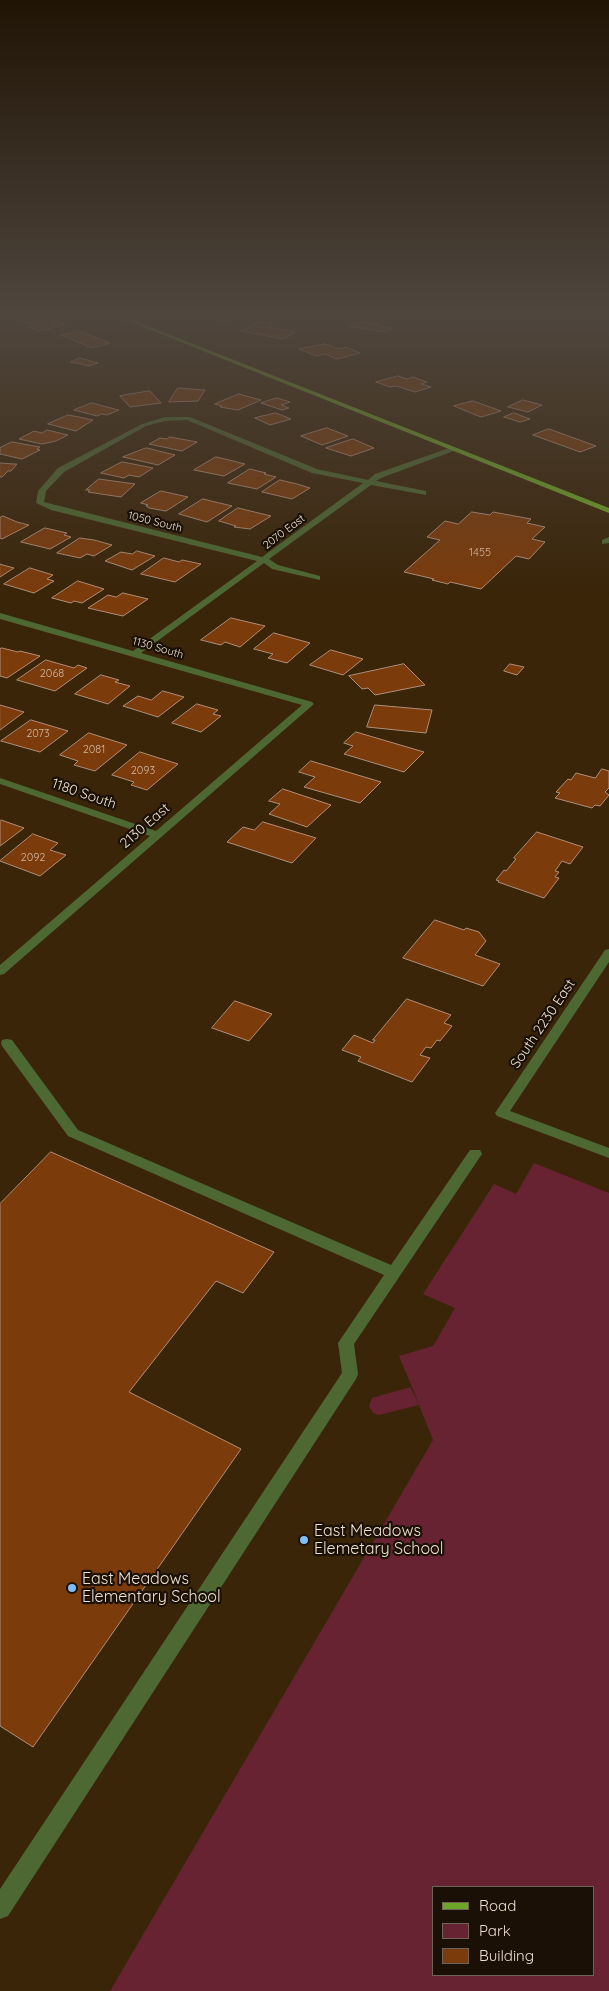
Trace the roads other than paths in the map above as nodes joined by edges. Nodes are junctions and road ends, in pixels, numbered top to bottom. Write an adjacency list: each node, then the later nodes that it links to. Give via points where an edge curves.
1 (356, 410): 2 (main road)
2 (455, 449): 3 (street, 2070 East, via 378,476); 5 (main road)
3 (370, 482): 4 (street); 6 (street, 2070 East); 6 (street, 1050 South, via 315,471 188,418 165,419 144,425 60,470 42,491 40,503 54,508)
4 (423, 493)
5 (609, 511)
6 (265, 560): 7 (street, 1050 South, via 275,567); 9 (street, 2070 East)
7 (317, 578)
8 (0, 616): 9 (street, 1130 South)
9 (136, 653): 10 (street, 1130 South)
10 (309, 704): 12 (street, 2130 East)
11 (0, 781): 12 (street, 1180 South)
12 (157, 835): 14 (street, 2130 East)
13 (609, 953): 16 (street, South 2230 East, via 502,1113)
14 (0, 971)
15 (7, 1043): 18 (street, via 72,1133)
16 (609, 1153)
17 (475, 1154): 18 (street)
18 (394, 1274): 19 (street, via 346,1344 350,1374)
19 (0, 1908)

